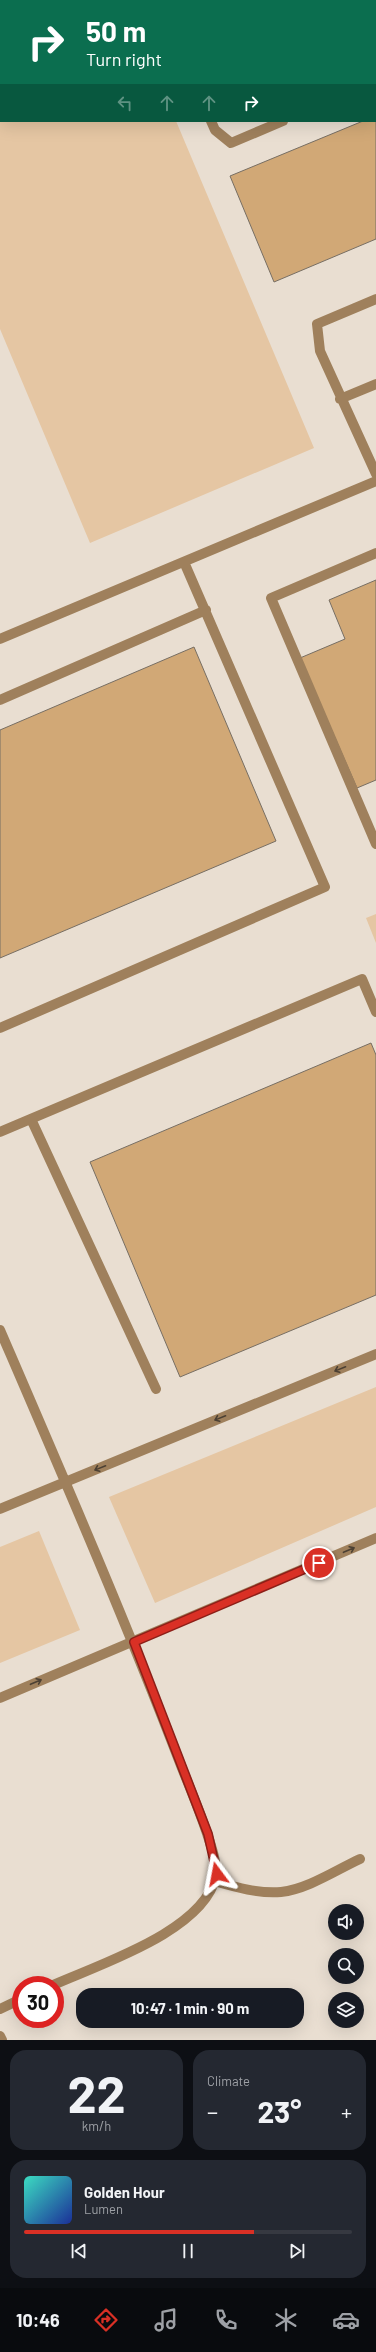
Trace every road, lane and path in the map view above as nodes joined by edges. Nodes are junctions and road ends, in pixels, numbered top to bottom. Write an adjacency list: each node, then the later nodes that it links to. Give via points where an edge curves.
1 (211, 122): 2 (street, via 215,130 231,143)
2 (281, 122)
3 (376, 298): 5 (street, via 317,324 320,351)
4 (376, 384): 5 (street)
5 (340, 399): 6 (street)
6 (376, 474)
7 (376, 482): 9 (street)
8 (376, 553): 13 (street, via 271,598)
9 (184, 562): 10 (street); 11 (street)
10 (206, 610): 12 (street); 15 (street, via 325,887)
11 (0, 639)
12 (0, 700)
13 (376, 844)
14 (376, 1012): 16 (street, via 362,979)
15 (0, 1028)
16 (31, 1119): 17 (street); 20 (street)
17 (0, 1132)
18 (0, 1330): 21 (street)
19 (376, 1354): 21 (street, one-way to 21)
20 (156, 1389)
21 (66, 1482): 22 (street); 24 (street)
22 (0, 1509)
23 (376, 1538): 24 (street, one-way to 23)
24 (134, 1642): 25 (street, one-way to 24); 27 (street, via 208,1834 217,1874)
25 (0, 1698)
26 (360, 1859): 27 (street, via 302,1886 280,1892 247,1890)
27 (214, 1881): 28 (street, via 192,1915 173,1930)
28 (64, 1980)
29 (12, 2003): 30 (street)
30 (0, 2009)
31 (0, 2036): 32 (street)
32 (2, 2040)

